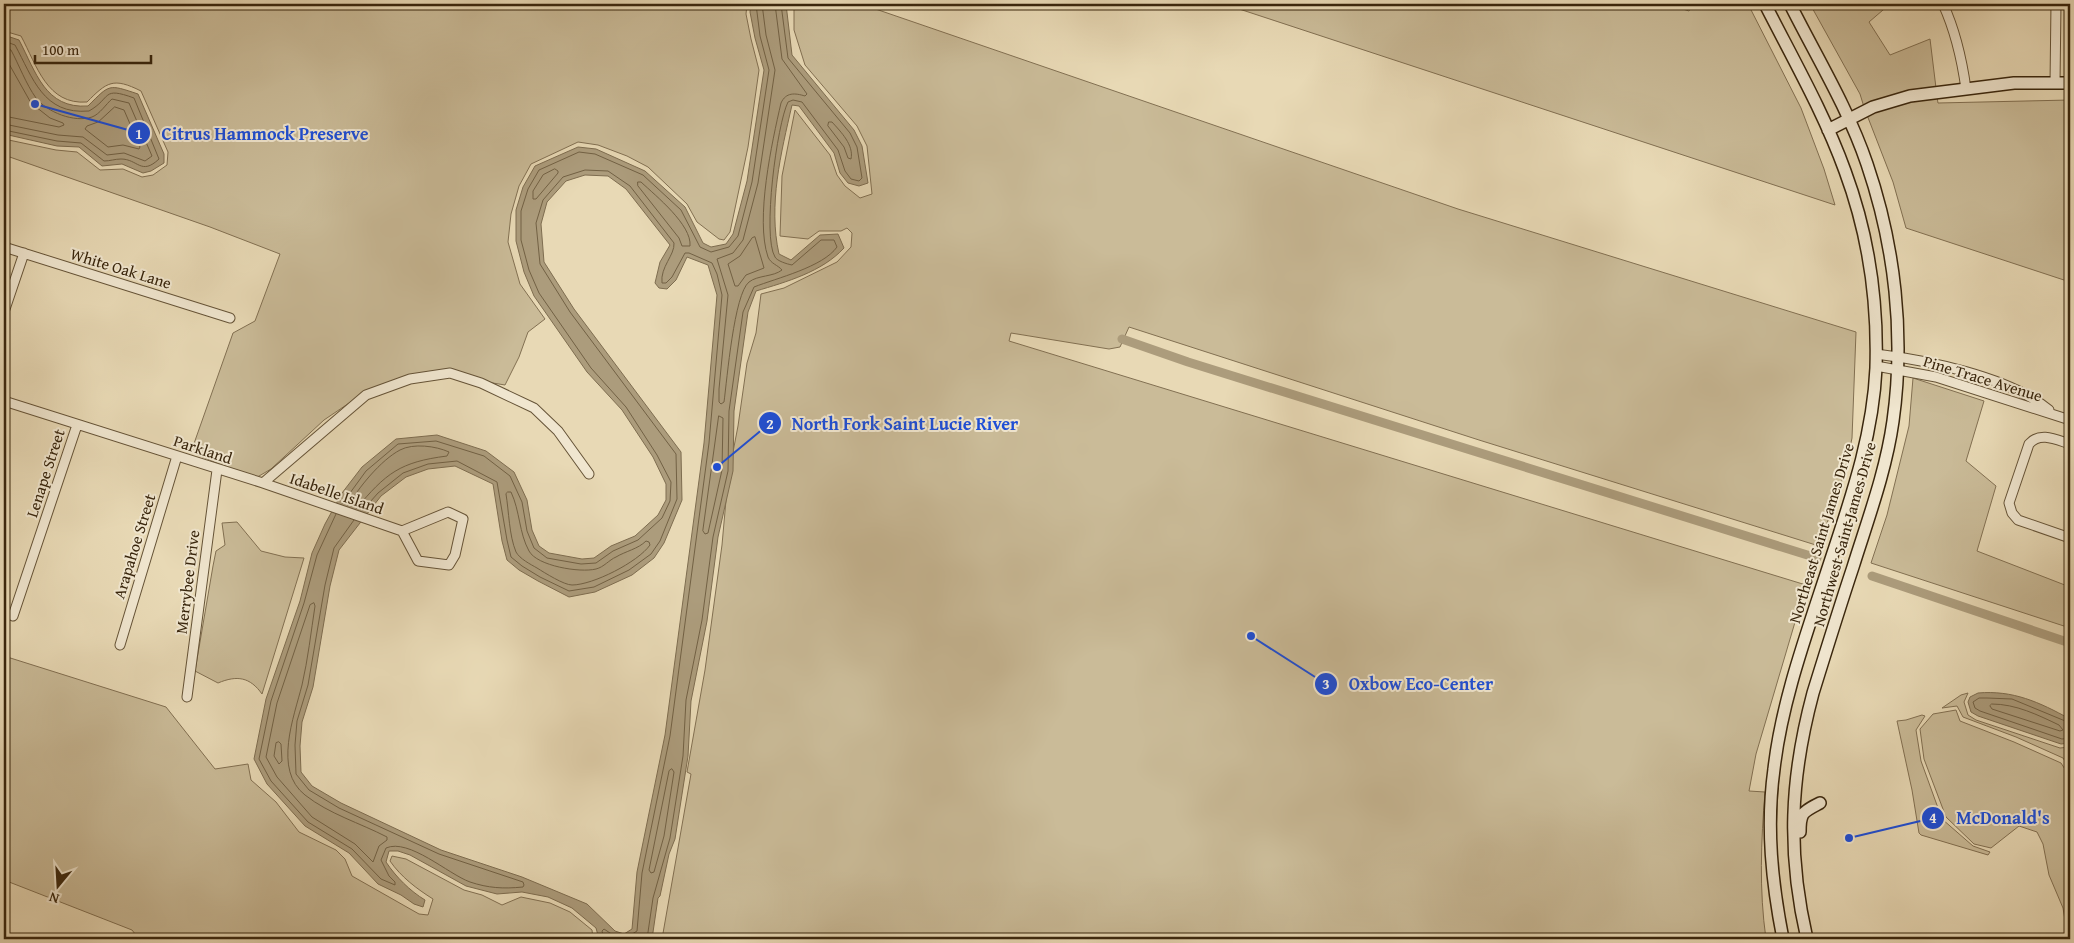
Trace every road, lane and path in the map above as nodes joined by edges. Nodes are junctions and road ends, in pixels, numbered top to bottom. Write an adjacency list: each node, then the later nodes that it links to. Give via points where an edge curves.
1 (1765, 4): 9 (main road, Northeast Saint James Drive)
2 (1790, 4): 8 (main road, Northwest Saint James Drive)
3 (1943, 4): 7 (street, via 1959,52)
4 (2056, 4): 5 (street)
5 (2055, 83): 6 (main road); 7 (main road, via 2014,83)
6 (2070, 83)
7 (1966, 89): 8 (main road, via 1890,101)
8 (1848, 119): 9 (main road); 14 (main road, Northwest Saint James Drive, via 1866,163 1887,240 1896,300)
9 (1828, 130): 15 (main road, Northeast Saint James Drive, via 1846,172 1865,240 1873,295)
10 (4, 247): 11 (street, White Oak Lane)
11 (24, 253): 12 (street); 13 (street, White Oak Lane)
12 (4, 312)
13 (230, 318)
14 (1898, 357): 15 (street, Pine Trace Avenue); 16 (main road, Northwest Saint James Drive); 18 (street, Pine Trace Avenue, via 1936,363 2004,385 2037,402)
15 (1876, 360): 16 (street, Pine Trace Avenue); 33 (main road, Northeast Saint James Drive, via 1864,455 1784,711 1774,768 1771,863)
16 (1898, 369): 18 (street, Pine Trace Avenue, via 1936,377); 32 (main road, Northwest Saint James Drive, via 1885,462 1804,727 1793,805)
17 (4, 401): 20 (street, Parkland)
18 (2052, 414): 19 (street, Pine Trace Avenue)
19 (2070, 420)
20 (77, 425): 22 (street, Parkland); 28 (street, Lenape Street)
21 (2070, 444): 27 (street, via 2045,437 2032,441 2009,503 2018,520)
22 (177, 456): 23 (street, Parkland); 29 (street, Arapahoe Street)
23 (217, 470): 25 (street, Parkland); 30 (street, Merrybee Drive)
24 (589, 474): 25 (street, via 558,431 534,408 450,372 410,379 366,395)
25 (263, 483): 26 (street, Idabelle Island)
26 (402, 531): 26 (street, via 418,561 449,564 455,555 463,519 448,512)
27 (2070, 538)
28 (13, 616)
29 (120, 645)
30 (187, 697)
31 (1820, 803): 32 (main road, via 1806,810 1800,818 1800,852)
32 (1794, 862): 34 (main road, Northwest Saint James Drive)
33 (1783, 939)
34 (1807, 939)

